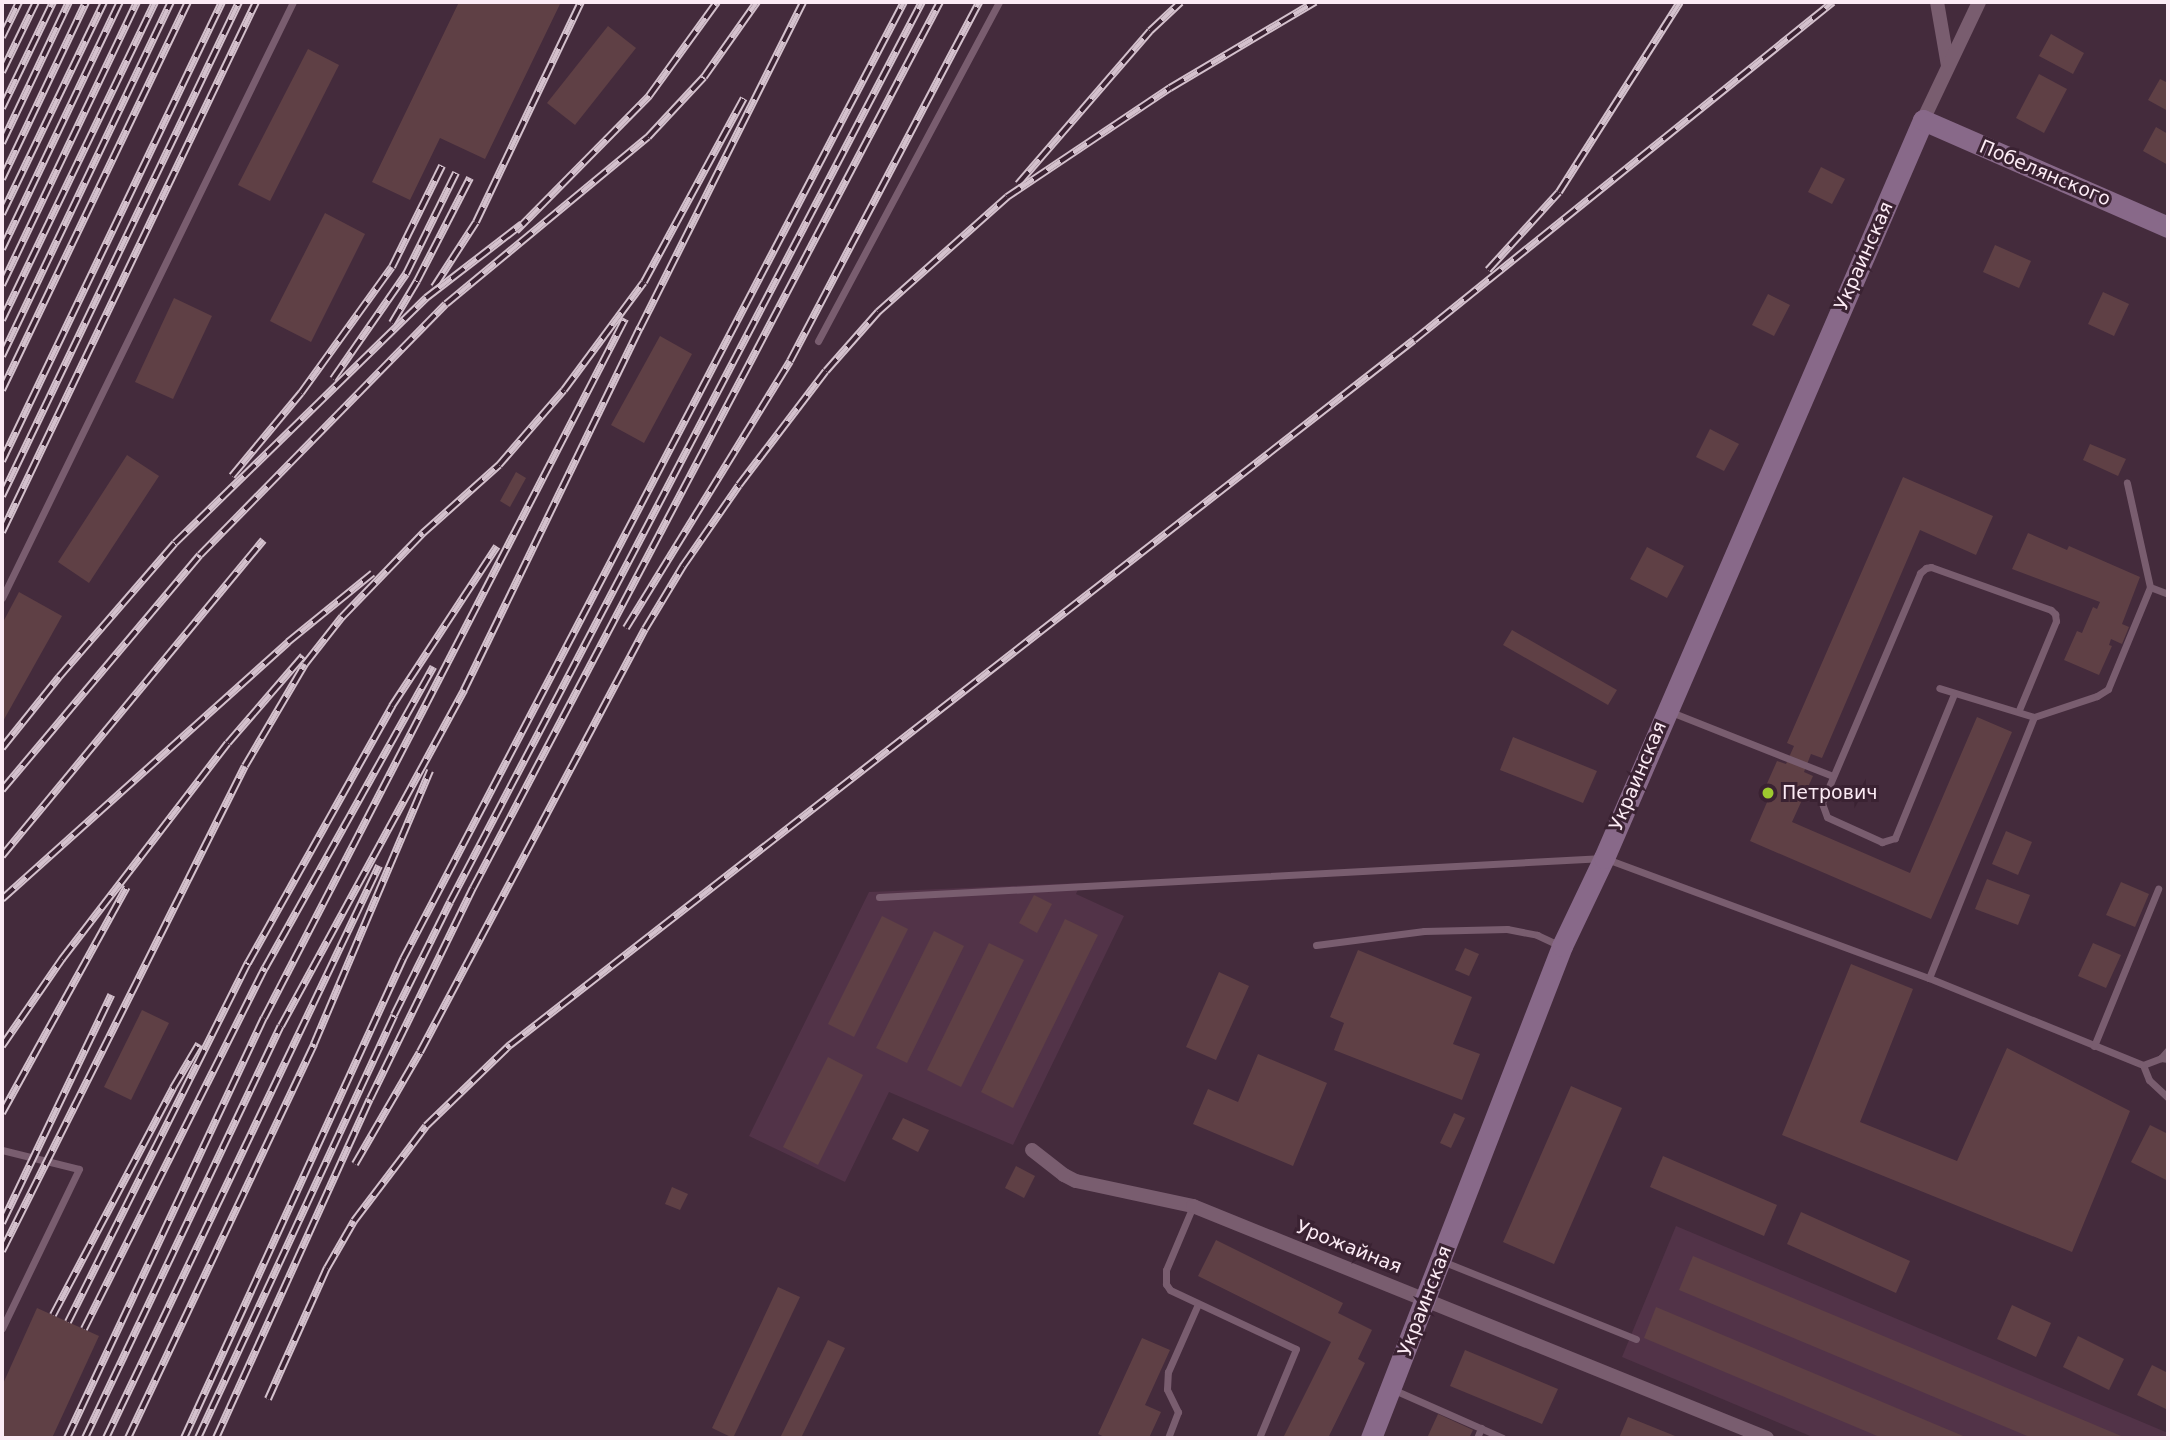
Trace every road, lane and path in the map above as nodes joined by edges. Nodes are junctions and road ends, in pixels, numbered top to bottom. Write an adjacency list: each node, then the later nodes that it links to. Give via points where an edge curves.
1 (293, 2): 12 (lane)
2 (999, 2): 8 (lane)
3 (1937, 2): 5 (street)
4 (1979, 2): 5 (street)
5 (1948, 66): 6 (street)
6 (1923, 120): 7 (street, Побелянского); 15 (street, Украинская)
7 (2168, 227)
8 (818, 341)
9 (2127, 483): 10 (lane)
10 (2150, 587): 11 (lane); 17 (lane, via 2108,689)
11 (2168, 594)
12 (2, 598)
13 (1939, 688): 14 (lane)
14 (1954, 694): 16 (lane); 18 (lane, via 1895,838 1882,842 1827,817 1822,803)
15 (1666, 710): 18 (lane); 19 (street, Украинская)
16 (2018, 710): 17 (lane); 18 (lane, via 2055,614 1926,568)
17 (2034, 717): 24 (lane)
18 (1833, 776)
19 (1604, 858): 21 (lane); 23 (street, Украинская); 24 (lane)
20 (2158, 889): 25 (lane)
21 (879, 897)
22 (1316, 945): 23 (lane, via 1424,931 1507,929)
23 (1562, 946): 33 (street, Украинская)
24 (1929, 978): 25 (lane)
25 (2094, 1045): 28 (lane)
26 (2168, 1050): 27 (lane)
27 (2164, 1059): 28 (lane)
28 (2143, 1065): 29 (lane, via 2149,1080)
29 (2168, 1098)
30 (2, 1150): 36 (lane, via 79,1169)
31 (1032, 1150): 32 (street, Урожайная, via 1076,1181)
32 (1194, 1206): 34 (street, Урожайная); 35 (lane, via 1165,1277 1170,1290)
33 (1441, 1261): 34 (street, Украинская); 37 (lane)
34 (1426, 1299): 38 (street, Украинская); 45 (street, Урожайная)
35 (1198, 1304): 40 (lane, via 1168,1372 1167,1389 1178,1412); 41 (lane, via 1296,1349)
36 (2, 1328)
37 (1636, 1339)
38 (1391, 1389): 39 (lane); 42 (street, Украинская)
39 (1481, 1428): 43 (lane); 44 (lane)
40 (1168, 1438)
41 (1259, 1438)
42 (1371, 1438)
43 (1477, 1438)
44 (1503, 1438)
45 (1767, 1438)

